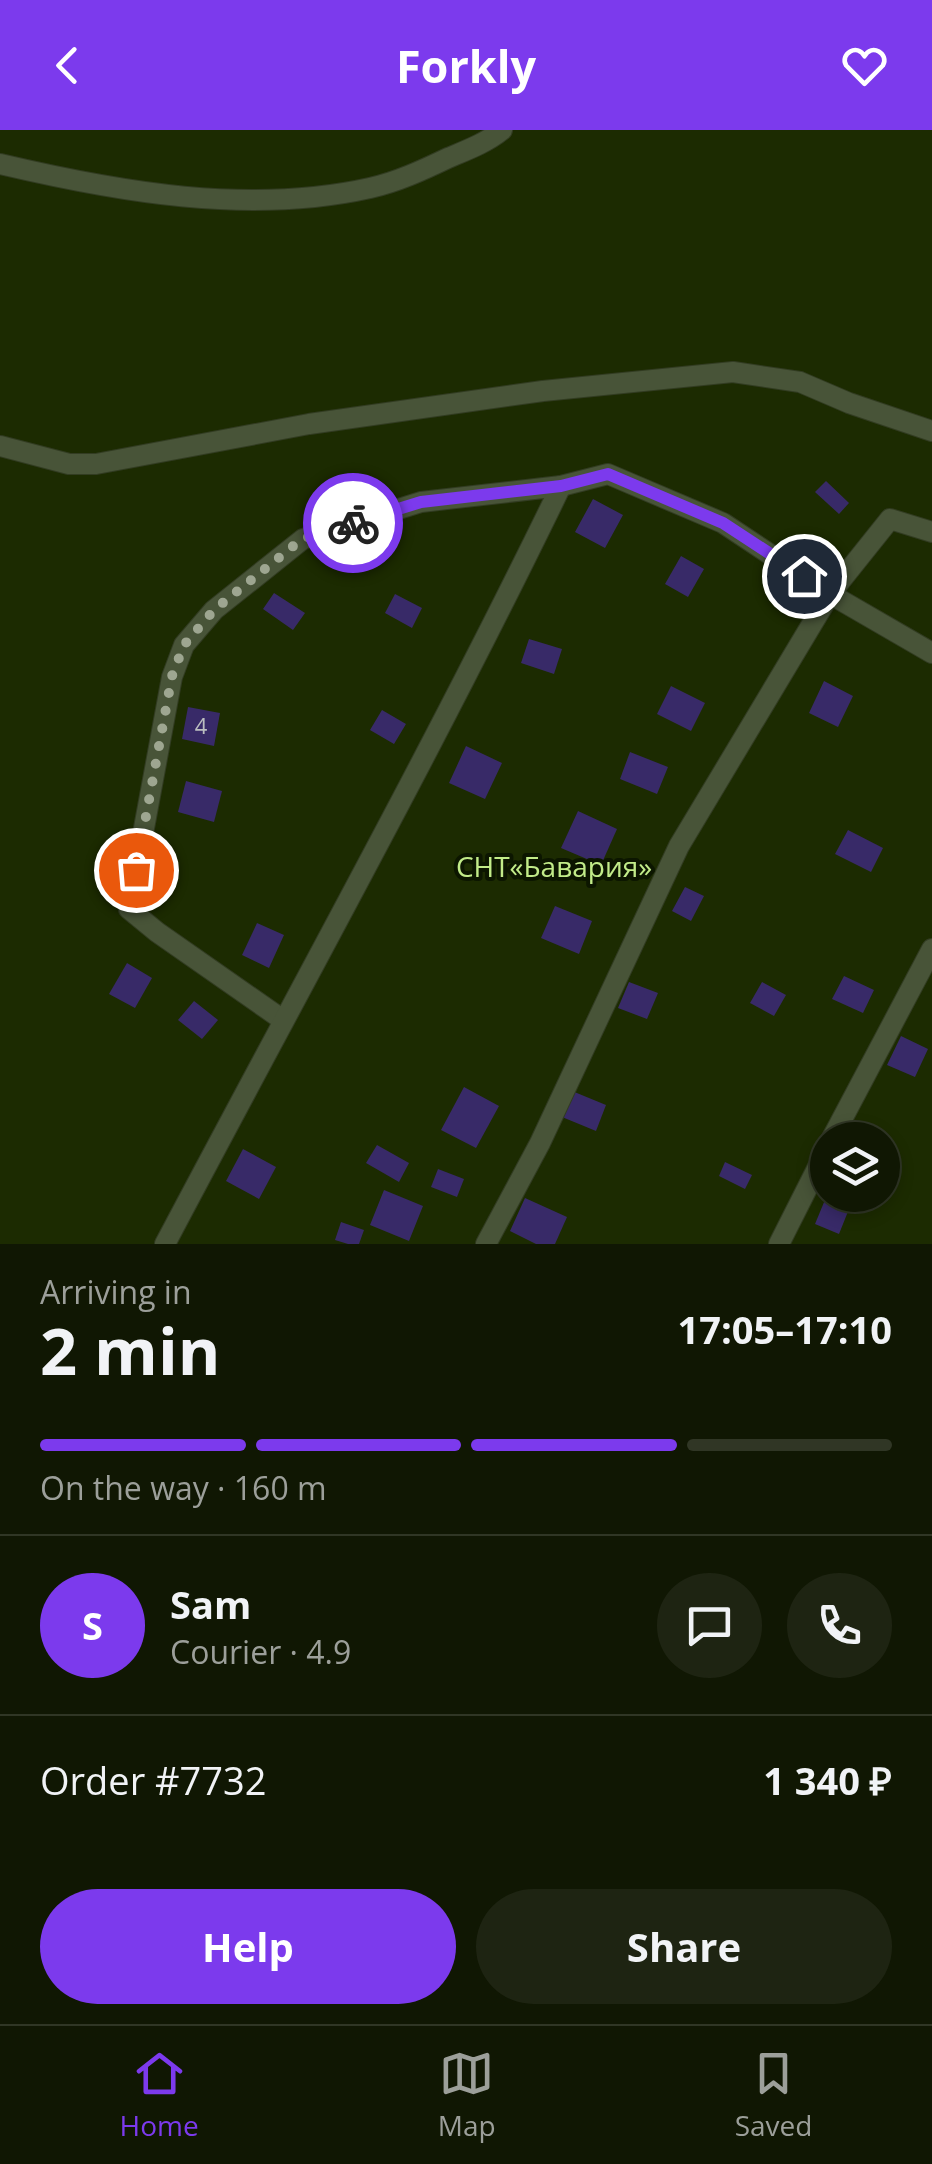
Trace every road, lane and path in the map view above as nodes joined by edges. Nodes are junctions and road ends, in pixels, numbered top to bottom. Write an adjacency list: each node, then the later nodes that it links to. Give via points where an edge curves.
1 (502, 130): 2 (street, via 416,173 311,197 165,196)
2 (0, 164)
3 (932, 432): 4 (street, via 800,382 733,372 309,424 96,464)
4 (0, 446)
5 (561, 486): 7 (street, via 608,474 723,523); 10 (street, via 448,714); 10 (street, via 421,502 302,539 214,610 184,645 172,676 129,909)
6 (932, 532): 7 (street, via 890,519)
7 (830, 594): 8 (street); 14 (street, via 679,846)
8 (932, 653)
9 (932, 950): 11 (street)
10 (283, 1020): 13 (street)
11 (841, 1122)
12 (810, 1183): 15 (street)
13 (166, 1244)
14 (486, 1244)
15 (779, 1244)

